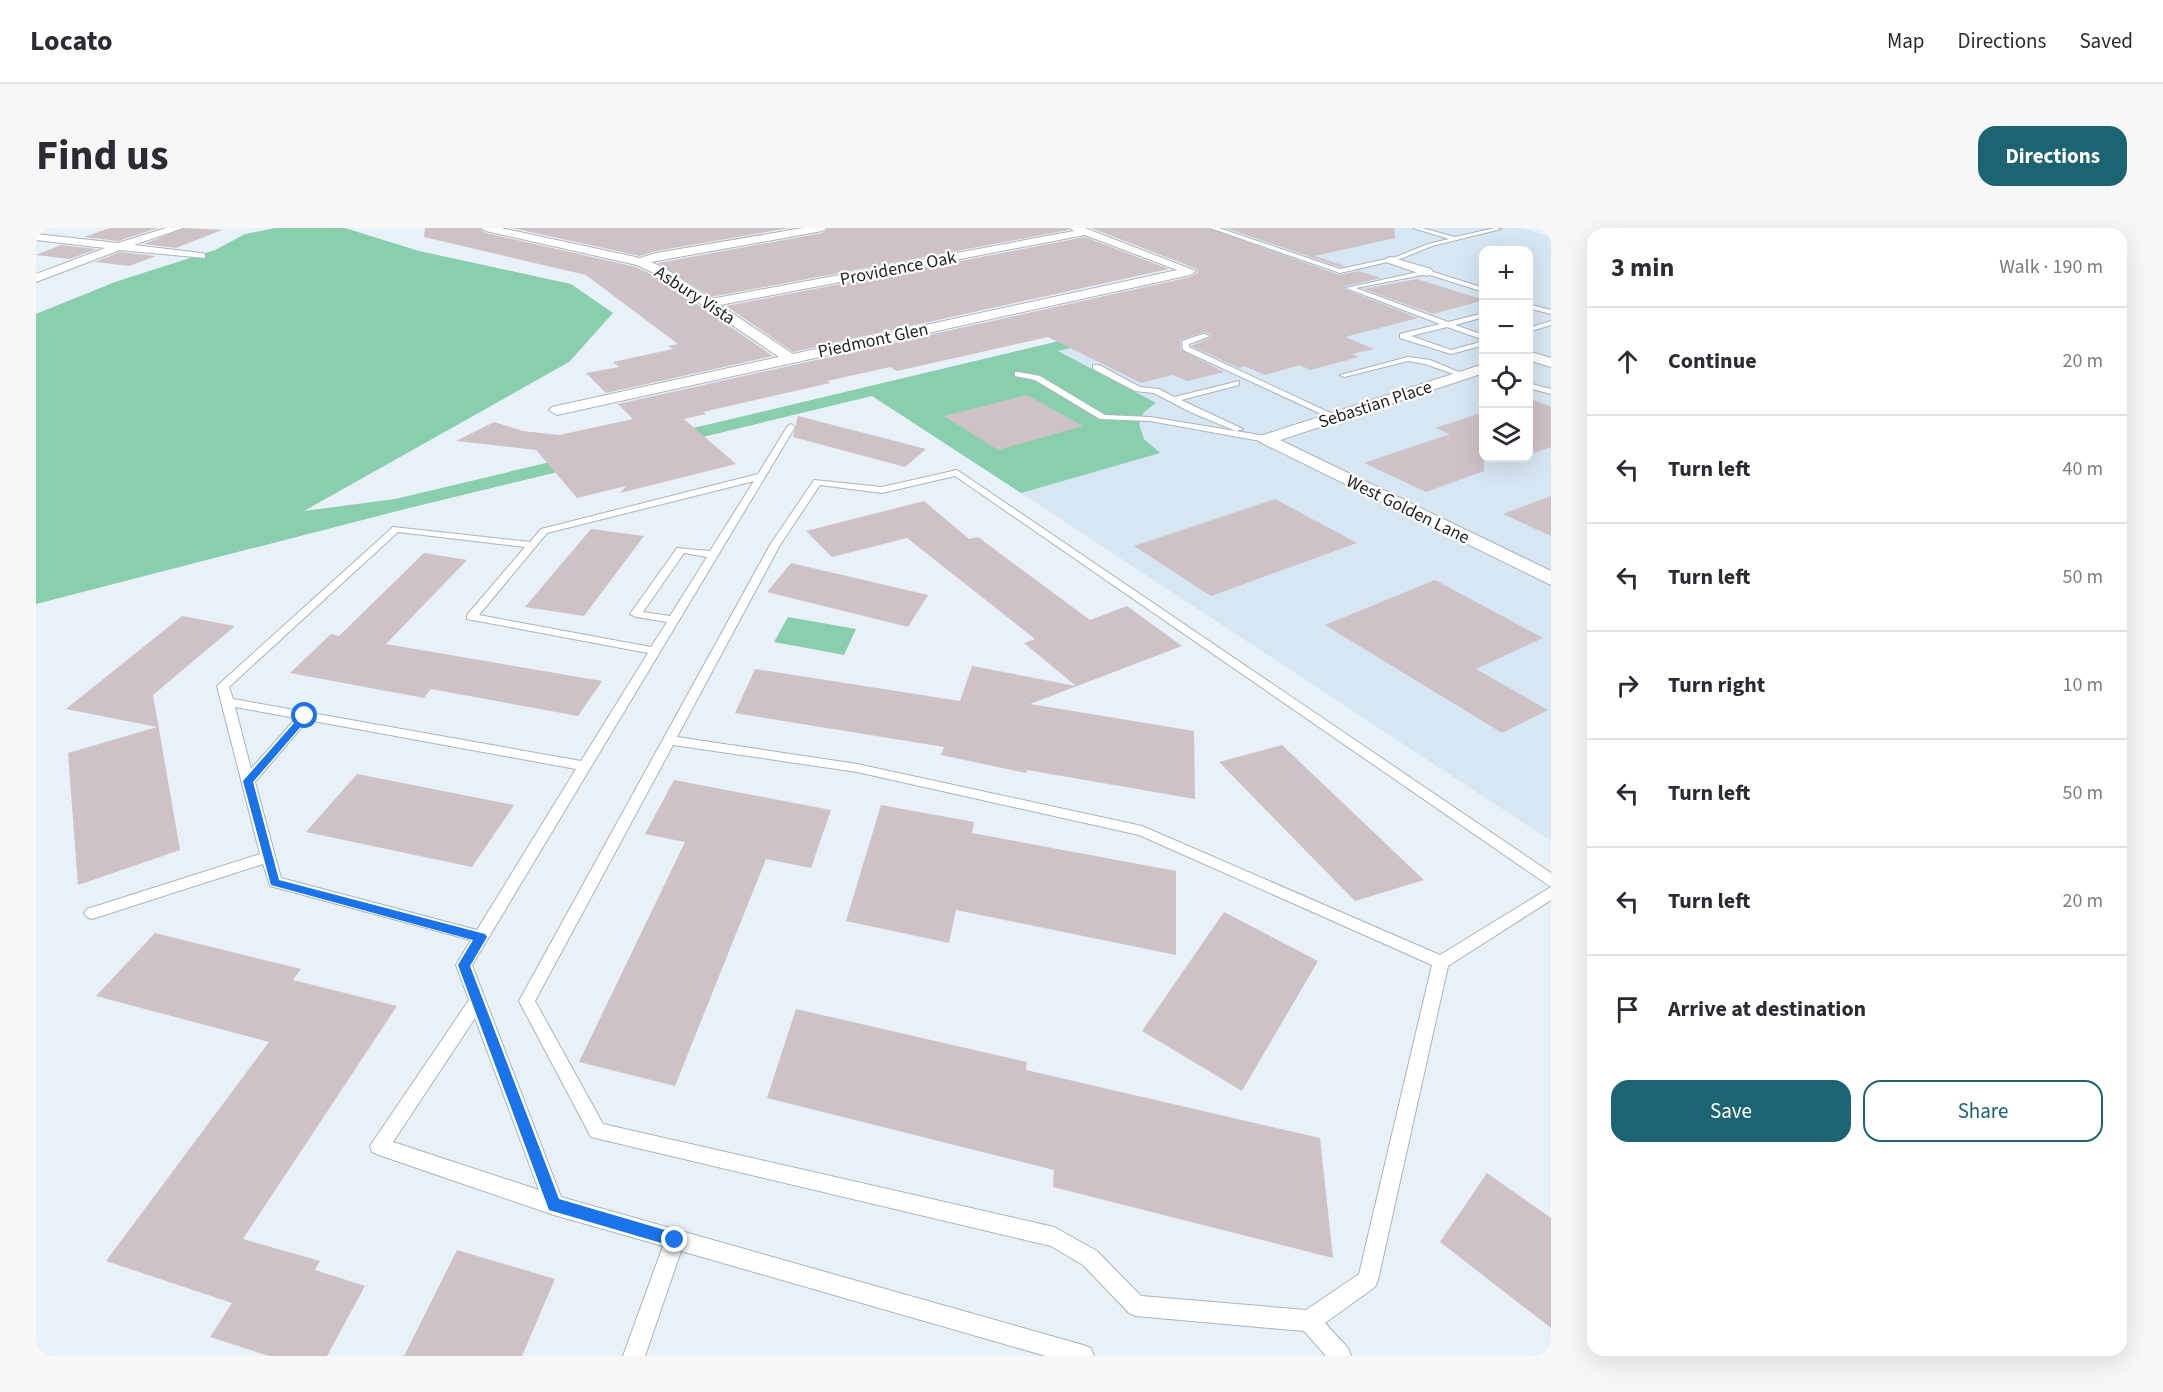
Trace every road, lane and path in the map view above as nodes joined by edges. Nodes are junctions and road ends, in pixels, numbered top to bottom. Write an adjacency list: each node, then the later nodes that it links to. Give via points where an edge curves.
1 (178, 228): 12 (street)
2 (486, 228): 9 (street, Asbury Vista)
3 (542, 228): 9 (street)
4 (822, 228): 15 (street, via 656,256)
5 (1213, 228): 14 (lane, via 1340,271)
6 (1416, 228): 11 (lane)
7 (1498, 229): 11 (lane)
8 (1081, 230): 19 (street, Providence Oak); 30 (street, Piedmont Glen, via 1190,271)
9 (518, 235): 15 (street, Asbury Vista)
10 (36, 237): 12 (street)
11 (1455, 239): 14 (lane)
12 (121, 246): 13 (street); 17 (street)
13 (201, 256)
14 (1390, 260): 16 (street)
15 (641, 262): 19 (street, Asbury Vista)
16 (1427, 272): 18 (lane); 24 (lane, via 1349,288)
17 (36, 278)
18 (1479, 289)
19 (710, 303): 30 (street, Asbury Vista)
20 (1533, 307): 21 (lane)
21 (1551, 312)
22 (1479, 316): 24 (lane)
23 (1551, 323): 25 (lane)
24 (1447, 325): 27 (lane); 28 (lane, via 1403,336 1451,352)
25 (1533, 328)
26 (1206, 336): 42 (lane, via 1185,343 1185,348)
27 (1479, 336)
28 (1479, 344)
29 (1533, 357): 31 (street)
30 (790, 358): 41 (street, Piedmont Glen)
31 (1551, 363)
32 (1096, 367): 40 (lane, via 1138,390 1156,391)
33 (1479, 369): 36 (street, Sebastian Place)
34 (1018, 374): 44 (lane, via 1037,378 1103,417 1150,419)
35 (1344, 375): 36 (lane, via 1408,358)
36 (1462, 375): 42 (street, Sebastian Place)
37 (1236, 383): 40 (lane)
38 (1533, 387): 39 (lane)
39 (1551, 392)
40 (1173, 400): 44 (lane)
41 (557, 410)
42 (1335, 417): 44 (street, Sebastian Place)
43 (791, 427): 45 (lane)
44 (1266, 440): 48 (street, West Golden Lane)
45 (761, 476): 46 (lane, via 544,531); 47 (lane)
46 (532, 545): 50 (lane, via 471,617); 51 (lane, via 396,529 223,686)
47 (714, 555): 49 (lane); 49 (lane, via 681,550 636,614)
48 (1551, 579)
49 (674, 620): 50 (lane)
50 (655, 651): 54 (lane)
51 (227, 702): 52 (lane); 55 (lane)
52 (305, 716): 54 (lane); 55 (lane)
53 (669, 740): 57 (lane, via 775,545 817,482 882,490 957,473); 61 (lane, via 857,768 1142,831); 65 (lane, via 527,1001 597,1131 1054,1237 1090,1258 1136,1306)
54 (585, 766): 60 (lane)
55 (248, 781): 56 (lane)
56 (268, 856): 59 (lane); 60 (lane, via 274,882)
57 (1551, 881)
58 (1551, 893): 61 (lane)
59 (92, 913)
60 (481, 937): 62 (lane, via 464,965)
61 (1441, 962): 65 (lane, via 1368,1280)
62 (477, 1002): 63 (lane); 63 (lane, via 379,1146)
63 (554, 1205): 64 (lane)
64 (675, 1240): 66 (lane); 67 (lane)
65 (1309, 1321): 68 (lane)
66 (634, 1356)
67 (1083, 1356)
68 (1340, 1356)

